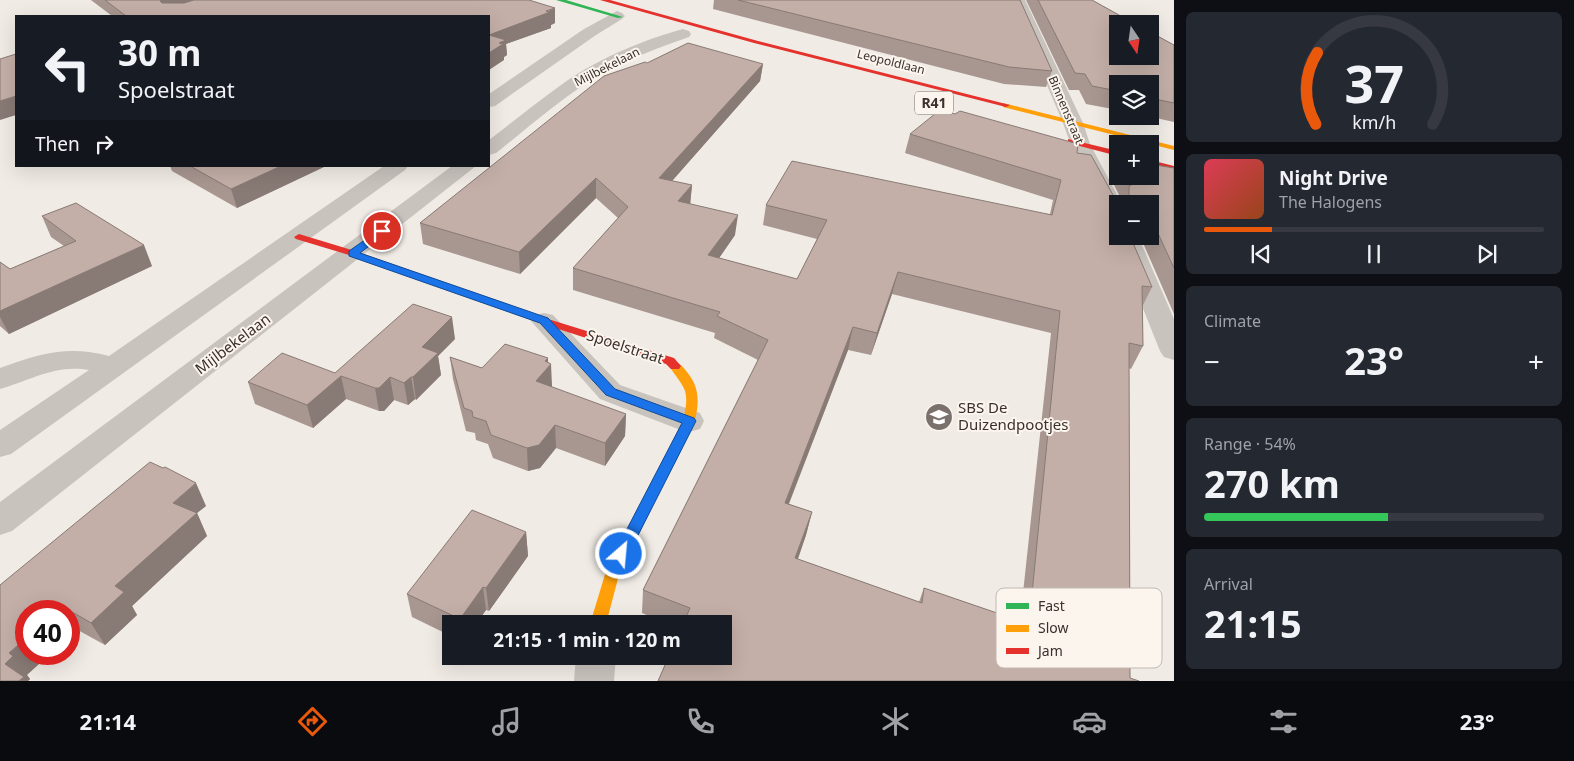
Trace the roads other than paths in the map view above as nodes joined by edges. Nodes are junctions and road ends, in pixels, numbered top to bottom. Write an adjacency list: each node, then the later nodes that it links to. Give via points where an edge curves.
1 (559, 0): 4 (main road)
2 (602, 0): 10 (main road, Leopoldlaan / R41)
3 (1018, 0): 10 (street, Binnenstraat)
4 (617, 16): 5 (main road); 9 (street)
5 (645, 24)
6 (664, 29): 7 (main road)
7 (683, 34): 8 (main road); 11 (street, Mijlbekelaan, via 645,47 574,83)
8 (741, 50)
9 (490, 101)
10 (1072, 135): 12 (main road, Leopoldlaan / R41); 13 (main road, Leopoldlaan / R41); 18 (street, Binnenstraat, via 1093,166)
11 (490, 148)
12 (1174, 148)
13 (1109, 150)
14 (1159, 165): 17 (main road)
15 (397, 167): 19 (street)
16 (465, 167): 21 (street, Mijlbekelaan)
17 (1174, 169)
18 (1109, 199)
19 (299, 237): 21 (main road, Spoelstraat); 24 (street)
20 (1130, 245): 23 (street)
21 (352, 254): 22 (main road, Spoelstraat); 28 (street, Mijlbekelaan)
22 (544, 321): 26 (street, Spoelstraat, via 610,392); 26 (main road, Spoelstraat, via 670,361 687,378 694,400)
23 (1174, 351)
24 (113, 366): 25 (street, via 67,359); 27 (street)
25 (0, 379)
26 (689, 421): 29 (main road, Spoelstraat, via 613,571)
27 (0, 446)
28 (0, 521)
29 (601, 615)
30 (595, 665): 31 (street)
31 (594, 681)

